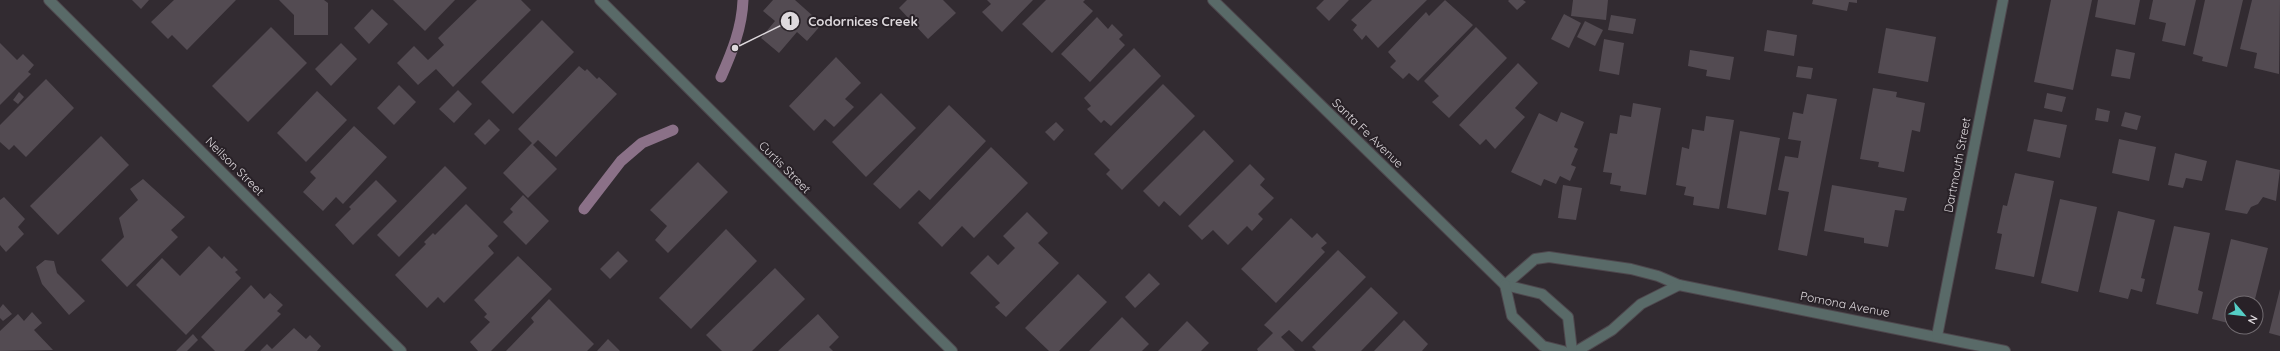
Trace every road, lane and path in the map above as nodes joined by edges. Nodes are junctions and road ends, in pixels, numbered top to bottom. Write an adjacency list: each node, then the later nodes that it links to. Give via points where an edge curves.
1 (49, 0): 8 (street, Neilson Street)
2 (600, 0): 9 (street, Curtis Street)
3 (1213, 0): 5 (street, Santa Fe Avenue)
4 (2003, 0): 7 (street, Dartmouth Street)
5 (1505, 285): 6 (street, Pomona Avenue, via 1535,259 1549,257 1631,269); 10 (street, via 1512,316 1543,346); 11 (street, via 1542,294 1568,317)
6 (1679, 285): 7 (street, Pomona Avenue); 12 (street, via 1641,304 1612,330)
7 (1936, 336): 13 (street, Pomona Avenue)
8 (401, 351)
9 (952, 351)
10 (1563, 351)
11 (1572, 351)
12 (1577, 351)
13 (2005, 351)

